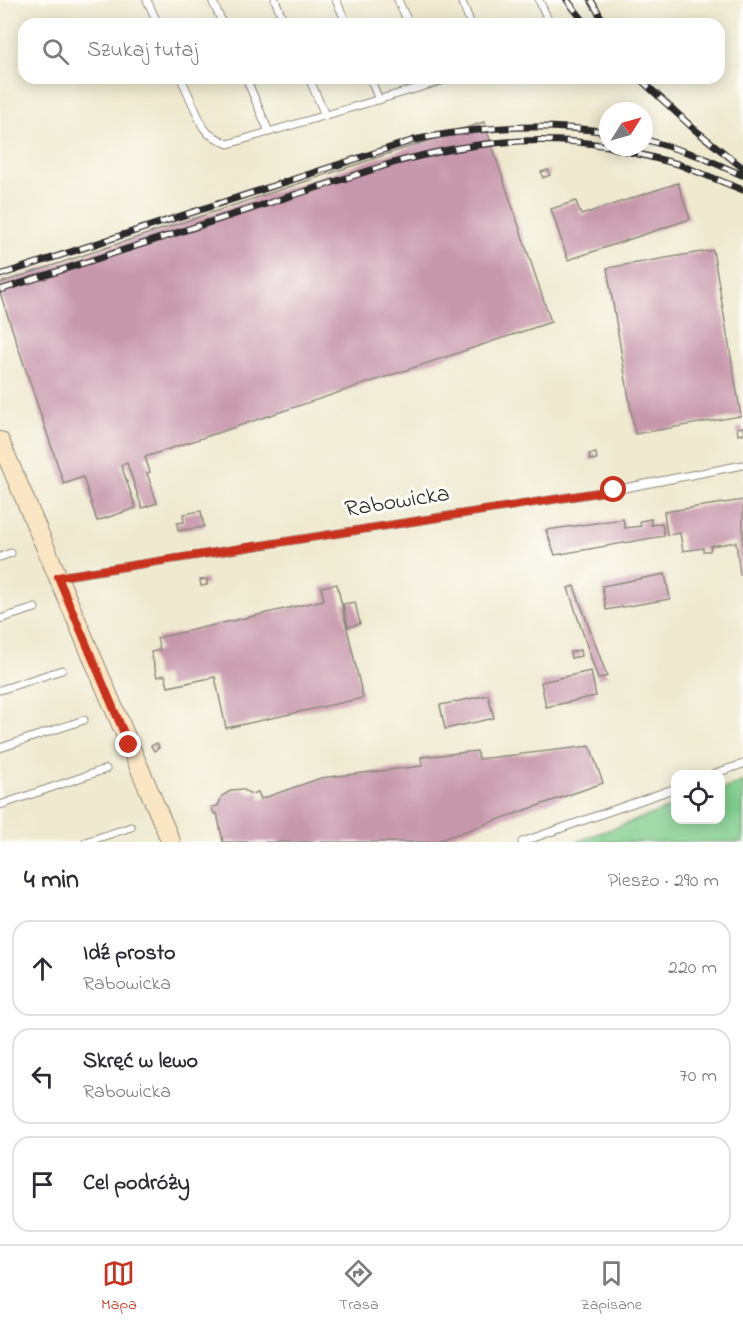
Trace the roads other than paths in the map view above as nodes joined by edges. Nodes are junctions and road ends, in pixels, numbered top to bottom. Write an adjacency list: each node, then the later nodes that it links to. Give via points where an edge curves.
1 (147, 0): 8 (lane)
2 (212, 0): 9 (lane)
3 (275, 0): 10 (lane)
4 (336, 0): 11 (lane)
5 (398, 0): 12 (lane)
6 (461, 0): 13 (lane)
7 (539, 0): 14 (lane)
8 (155, 18)
9 (220, 18)
10 (282, 18)
11 (344, 18)
12 (406, 18)
13 (468, 18)
14 (547, 18)
15 (184, 84): 22 (lane, via 203,127 220,141 228,144)
16 (249, 84): 22 (lane)
17 (312, 84): 21 (lane)
18 (372, 84): 20 (lane)
19 (424, 84): 20 (lane)
20 (379, 100): 21 (lane)
21 (325, 115): 22 (lane)
22 (269, 132)
23 (0, 441): 27 (street)
24 (743, 465): 27 (lane, Rabowicka, via 614,490)
25 (11, 553): 26 (lane)
26 (0, 557)
27 (58, 577): 41 (street)
28 (35, 608): 29 (lane)
29 (0, 619)
30 (62, 670): 31 (lane)
31 (0, 690)
32 (84, 720): 33 (lane)
33 (0, 748)
34 (743, 764): 36 (lane)
35 (106, 769): 38 (lane)
36 (725, 770)
37 (671, 789): 42 (lane)
38 (0, 805)
39 (131, 827): 40 (lane)
40 (86, 842)
41 (171, 842)
42 (522, 842)

